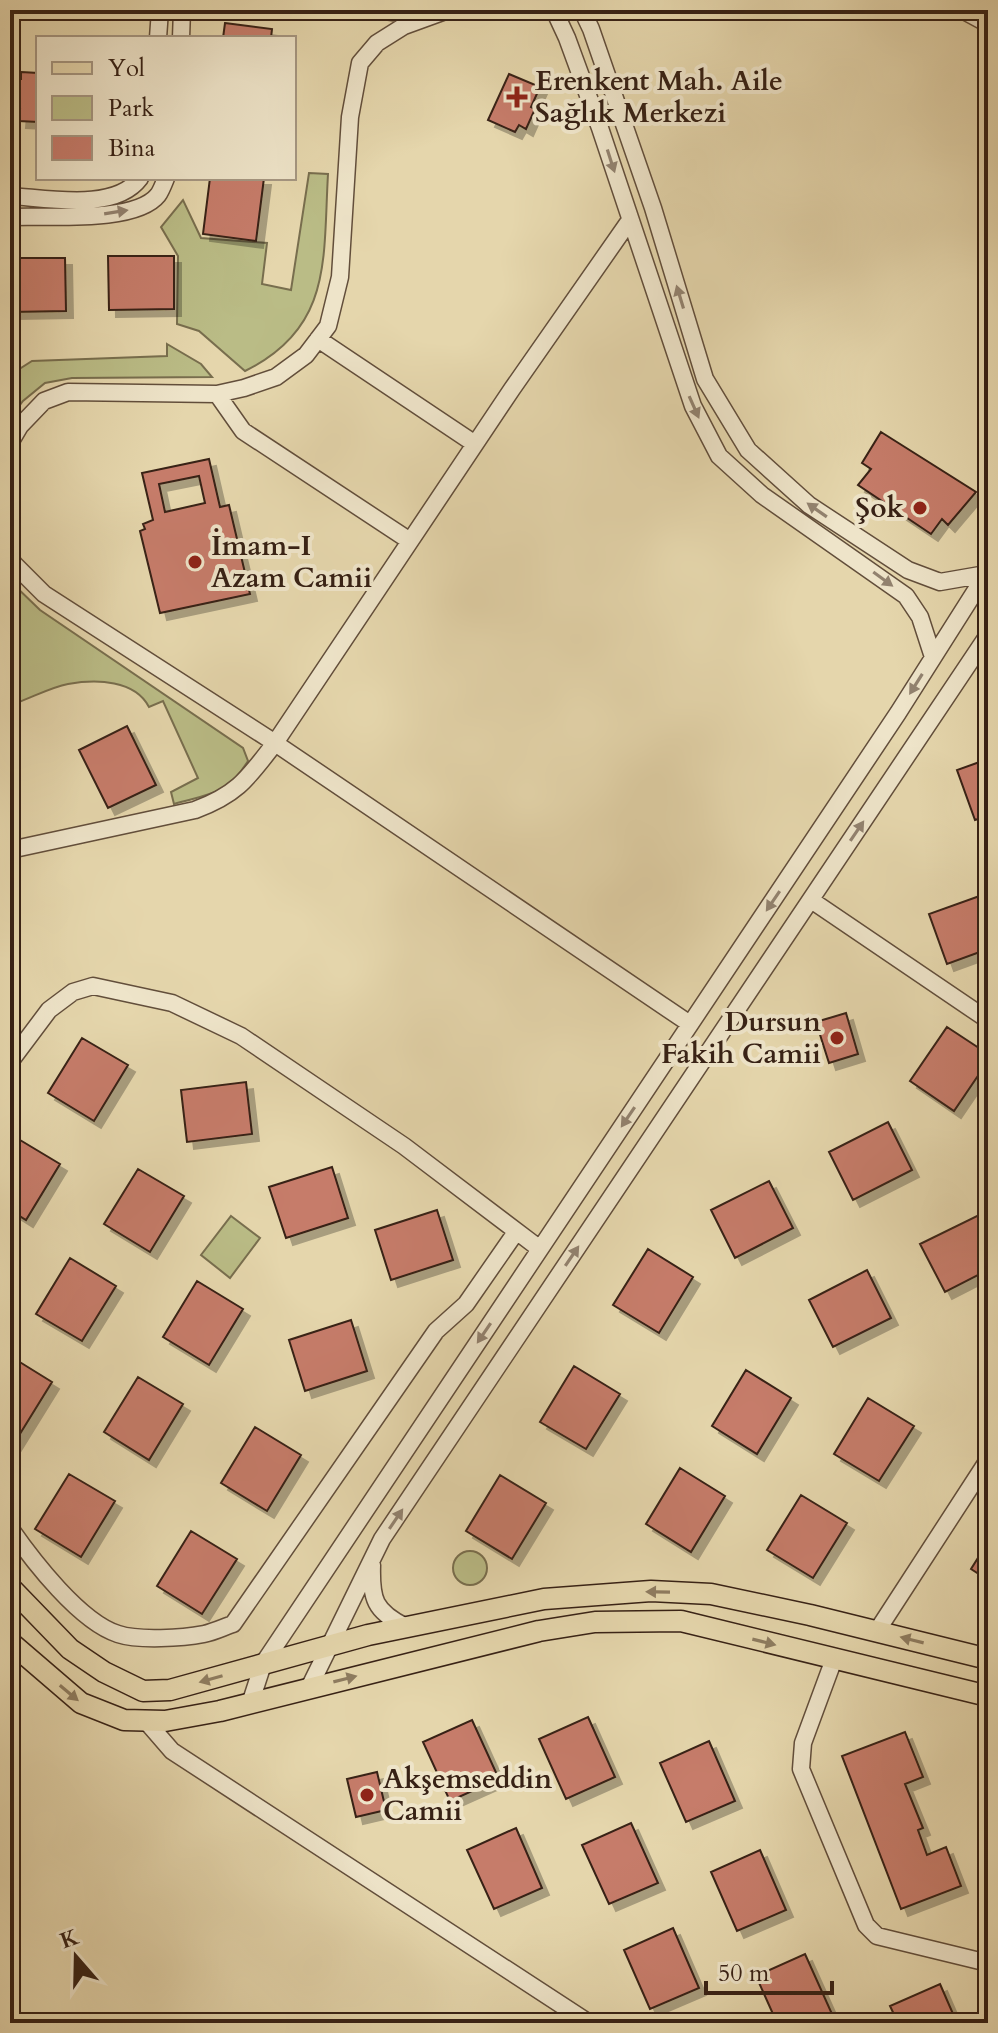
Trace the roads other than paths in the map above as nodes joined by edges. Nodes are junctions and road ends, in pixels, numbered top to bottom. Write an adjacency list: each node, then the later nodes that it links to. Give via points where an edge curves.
1 (160, 10): 10 (street)
2 (182, 10): 11 (street)
3 (376, 10): 8 (street)
4 (448, 10): 8 (street)
5 (554, 10): 16 (street, one-way to 16)
6 (582, 10): 23 (street, one-way to 6, via 940,582 908,570 809,505 748,450 705,379 648,193)
7 (962, 10): 9 (street)
8 (431, 16): 17 (street, via 377,43 360,63 350,117 340,277 328,326)
9 (988, 24)
10 (158, 36)
11 (181, 36)
12 (139, 180): 14 (street, via 133,188 95,201)
13 (165, 180): 15 (street, one-way to 13, via 113,214 157,196)
14 (10, 196)
15 (10, 217)
16 (630, 220): 20 (street); 25 (street, one-way to 25, via 693,406 719,456 762,495 906,596 920,617)
17 (318, 339): 18 (street, via 276,377); 20 (street)
18 (217, 394): 19 (street, via 68,392 44,401); 21 (street, via 243,431)
19 (10, 443)
20 (475, 444): 21 (street)
21 (410, 541): 26 (street)
22 (10, 554): 26 (street, via 44,594)
23 (987, 572): 25 (street)
24 (988, 635): 28 (street, one-way to 24)
25 (933, 657): 30 (street, one-way to 30)
26 (275, 743): 27 (street, via 246,782 222,800); 30 (street)
27 (10, 850)
28 (811, 900): 29 (street); 36 (street, one-way to 28)
29 (988, 1020)
30 (690, 1024): 33 (street, one-way to 33)
31 (10, 1062): 32 (street, via 49,1010 73,992 93,986 172,1003 241,1036 404,1146)
32 (516, 1232): 33 (street); 35 (street, via 466,1304 436,1331 233,1624 205,1634 119,1635 86,1616)
33 (540, 1249): 44 (street, one-way to 44)
34 (988, 1460): 39 (street)
35 (10, 1528)
36 (373, 1559): 38 (street, via 371,1592 390,1619); 41 (street)
37 (10, 1587): 44 (main road, one-way to 37, via 170,1690 143,1691 70,1649)
38 (406, 1627): 39 (main road, one-way to 38, via 711,1594 651,1591 544,1599); 41 (main road)
39 (877, 1631): 43 (main road, one-way to 39)
40 (10, 1642): 48 (main road, one-way to 48, via 81,1703 124,1720)
41 (329, 1646): 44 (main road); 45 (street)
42 (834, 1659): 45 (main road, one-way to 42, via 595,1622 681,1621); 46 (main road); 49 (street, via 803,1743 801,1769 866,1925 877,1936)
43 (988, 1659)
44 (263, 1664): 47 (street)
45 (309, 1688): 47 (main road)
46 (988, 1696)
47 (250, 1704): 48 (main road)
48 (146, 1721): 50 (street, via 172,1751)
49 (988, 1963)
50 (589, 2023)

